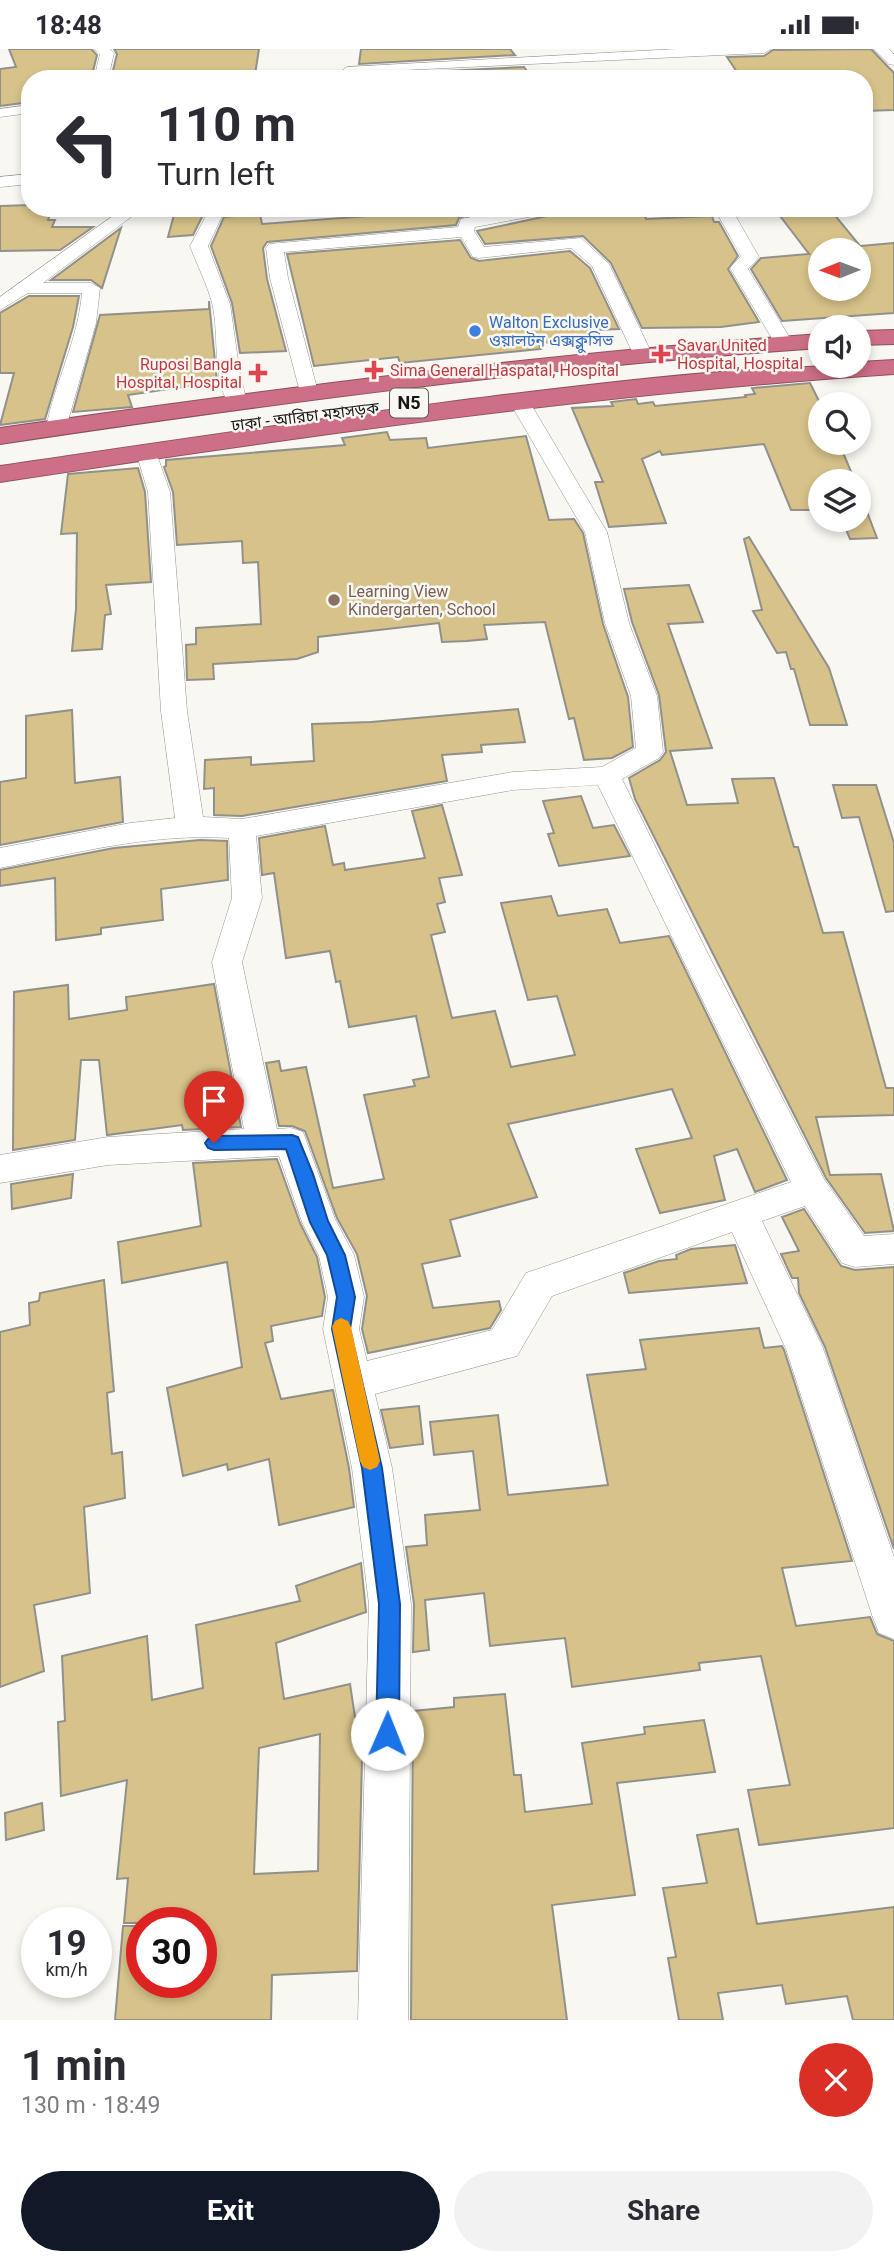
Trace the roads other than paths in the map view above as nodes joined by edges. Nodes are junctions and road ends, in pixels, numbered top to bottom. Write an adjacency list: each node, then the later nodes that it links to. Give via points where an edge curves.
1 (101, 49): 6 (street, via 107,53)
2 (764, 49): 4 (street)
3 (881, 49): 5 (street)
4 (619, 57): 7 (street)
5 (894, 61)
6 (104, 70)
7 (345, 70)
8 (21, 110): 9 (street)
9 (0, 113)
10 (21, 180): 11 (street)
11 (0, 182)
12 (122, 217): 17 (street)
13 (214, 217): 33 (street, via 199,246 221,304)
14 (500, 217): 16 (street, via 467,223)
15 (730, 217): 22 (street, via 750,257 739,268)
16 (466, 230): 26 (street, via 479,253 575,241 600,264); 31 (street, via 275,248)
17 (21, 288): 18 (street); 34 (street, via 90,288 91,309)
18 (0, 305)
19 (894, 337): 20 (highway)
20 (871, 338)
21 (808, 342): 22 (highway)
22 (784, 343): 26 (highway)
23 (894, 347): 24 (highway)
24 (871, 348)
25 (808, 352): 36 (highway, ঢাকা - আরিচা মহাসড়ক / N5, via 511,379)
26 (642, 354): 31 (highway)
27 (894, 358): 28 (highway)
28 (871, 359)
29 (808, 363): 38 (highway, ঢাকা - আরিচা মহাসড়ক / N5, via 512,389)
30 (894, 367): 32 (highway, via 715,379)
31 (308, 393): 33 (highway)
32 (519, 401): 37 (highway); 40 (street, via 596,532 617,623 644,696 650,752)
33 (237, 402): 34 (highway)
34 (56, 428): 35 (highway)
35 (0, 436)
36 (0, 447)
37 (146, 452): 39 (highway); 41 (street, via 159,492 174,711)
38 (0, 459)
39 (0, 474)
40 (607, 776): 42 (street, via 513,781); 46 (street)
41 (190, 826): 42 (street); 43 (street)
42 (242, 829): 44 (street, via 247,898 227,962)
43 (0, 858)
44 (263, 1143): 45 (street, via 189,1144 41,1160); 49 (street, via 292,1142 319,1222 336,1255 346,1297 341,1329)
45 (0, 1169)
46 (811, 1189): 47 (street); 48 (street, via 855,1252)
47 (741, 1214): 49 (street, via 539,1284 505,1344); 50 (street, via 804,1348)
48 (894, 1249)
49 (353, 1382): 51 (street, via 372,1468 390,1604)
50 (894, 1618)
51 (383, 2020)

